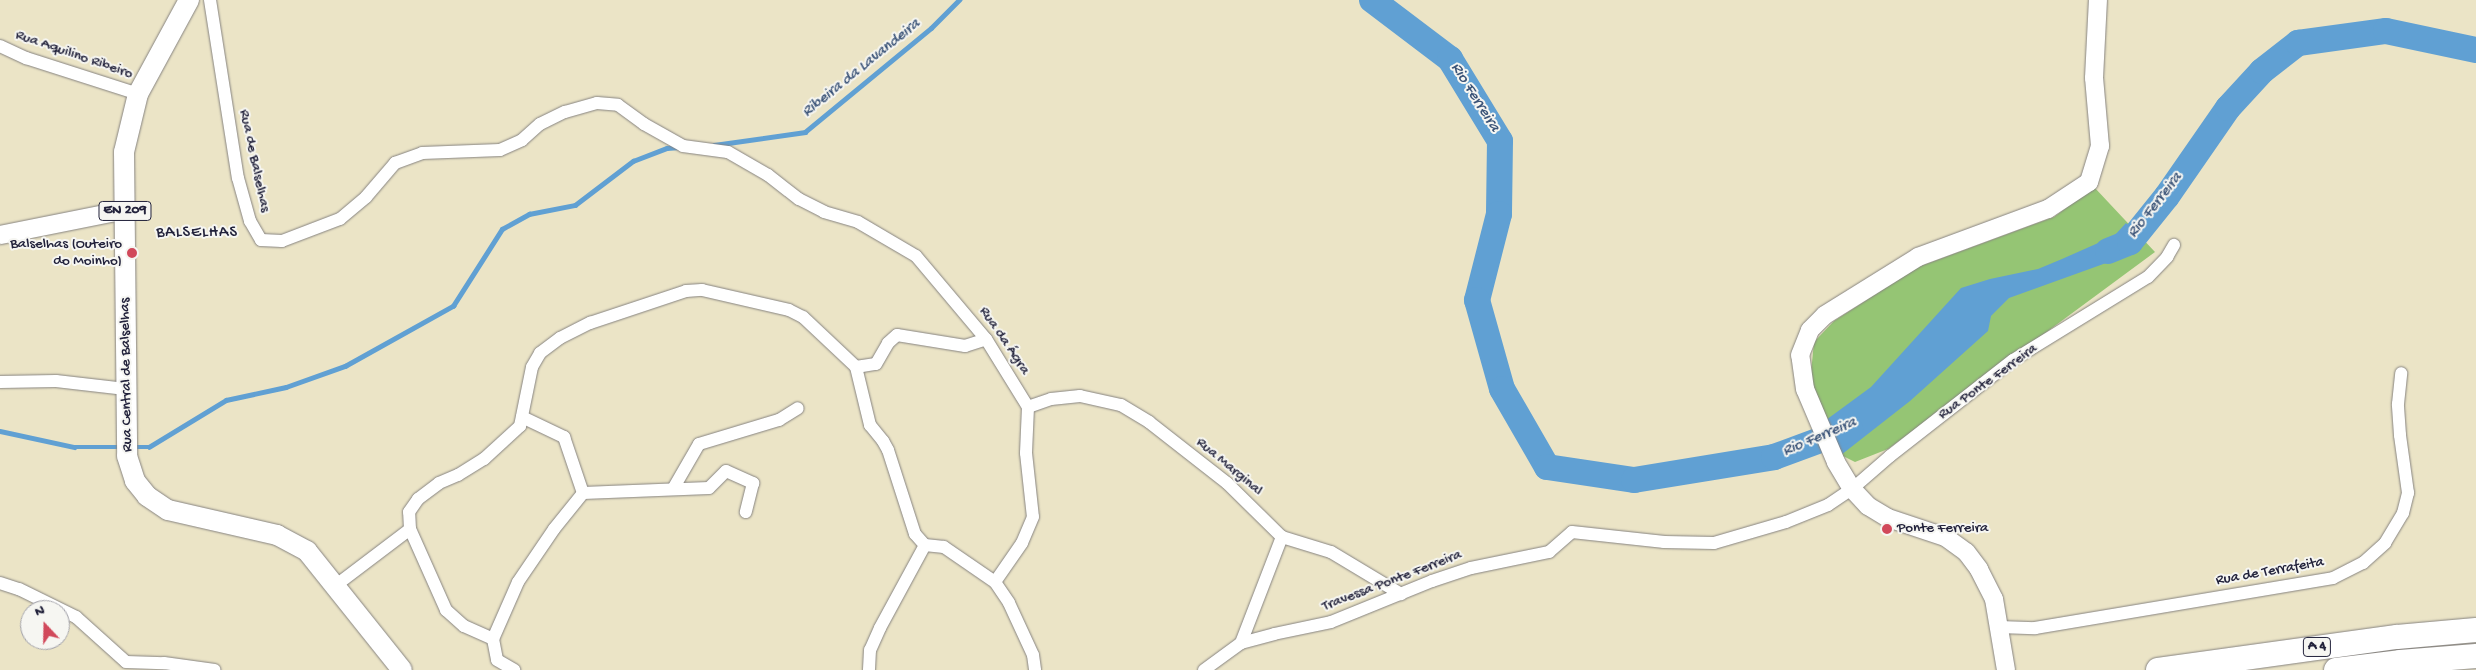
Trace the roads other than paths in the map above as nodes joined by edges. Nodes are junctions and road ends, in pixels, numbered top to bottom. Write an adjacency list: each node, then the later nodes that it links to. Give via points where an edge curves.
1 (189, 0): 5 (main road, Rua Central de Balselhas / EN 209)
2 (210, 0): 6 (street, Rua de Balselhas, via 238,178 250,221 261,240 282,241 340,219 366,197 395,163 422,153 500,150 522,140 540,124 565,112 597,103 618,105)
3 (2098, 0): 19 (street, via 2094,78 2100,146 2089,182 2048,209 1918,257 1826,315 1810,330 1800,355 1806,389 1836,462)
4 (0, 46): 5 (street, Rua Aquilino Ribeiro, via 26,58)
5 (138, 94): 7 (main road, Rua Central de Balselhas / EN 209, via 124,152)
6 (683, 146): 10 (street, Rua da Ágra, via 728,152 799,199 824,212 858,222 916,256)
7 (125, 210): 8 (street); 14 (main road, Rua Central de Balselhas / EN 209)
8 (0, 235)
9 (2174, 246): 19 (street, Rua Ponte Ferreira, via 2148,277 2013,360)
10 (986, 339): 11 (street, via 965,346 897,335 888,343 876,364); 15 (street, Rua da Ágra)
11 (856, 367): 17 (street, via 803,317 789,310 702,290 686,291 590,323 560,338 540,353 532,367); 24 (street, via 870,425 884,441 915,534)
12 (2401, 373): 29 (street, Rua de Terrafeita, via 2400,435 2408,493 2403,513 2385,543 2363,563 2333,578 2035,628)
13 (0, 382): 14 (street, via 56,382)
14 (126, 389): 27 (main road, Rua Central de Balselhas / EN 209, via 126,446 135,481 147,496 168,510 277,535 307,551)
15 (1028, 407): 23 (street, Rua Marginal, via 1080,396 1121,406 1149,422 1227,483); 25 (street, via 1026,453 1033,516 1022,543)
16 (798, 408): 18 (street, via 779,420 699,444)
17 (522, 417): 20 (street, via 564,438); 22 (street, via 520,426 484,459 439,483 418,499 409,512)
18 (673, 489): 20 (street); 21 (street, via 708,488 726,471 754,483)
19 (1852, 489): 28 (street, Travessa Ponte Ferreira, via 1828,505 1786,522 1714,543 1664,542 1572,532 1549,552 1471,568); 29 (street, via 1868,506 1888,518 1946,537 1966,552 1994,599)
20 (583, 493): 31 (street, via 518,582)
21 (746, 512)
22 (410, 529): 27 (street); 31 (street, via 446,610 464,626)
23 (1282, 537): 28 (street, Rua Marginal, via 1331,552); 32 (street)
24 (925, 545): 25 (street, via 944,547); 38 (street, via 870,650)
25 (995, 582): 39 (street, via 1009,603 1033,654)
26 (0, 583): 34 (street, via 76,617 126,662)
27 (335, 586): 36 (main road, Rua Central de Balselhas / EN 209)
28 (1400, 594): 32 (street, Travessa Ponte Ferreira, via 1331,622)
29 (1999, 627): 41 (street)
30 (2476, 630): 42 (highway, A 4, via 2387,638)
31 (493, 639): 37 (street, via 497,660)
32 (1241, 643): 40 (street, Travessa Ponte Ferreira)
33 (2476, 656): 43 (highway, A 4)
34 (155, 666): 35 (street)
35 (215, 670)
36 (402, 670)
37 (514, 670)
38 (869, 670)
39 (1035, 670)
40 (1204, 670)
41 (2006, 670)
42 (2158, 670)
43 (2336, 670)

